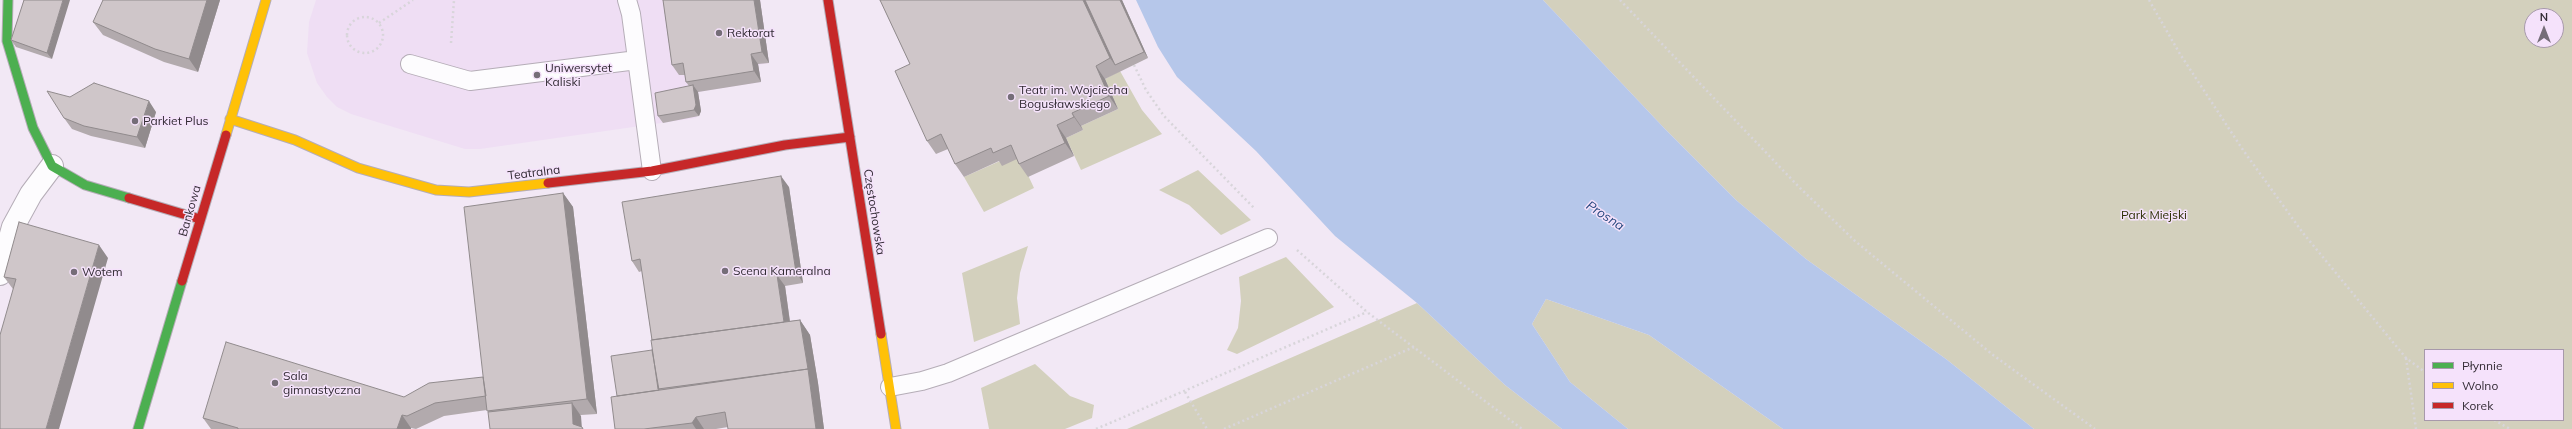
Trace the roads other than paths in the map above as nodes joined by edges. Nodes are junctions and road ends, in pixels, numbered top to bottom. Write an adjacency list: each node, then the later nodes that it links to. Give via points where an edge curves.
1 (8, 0): 9 (street, via 7,41 33,128)
2 (266, 0): 7 (street, Bankowa)
3 (626, 0): 5 (lane, via 631,14)
4 (828, 0): 8 (street, Częstochowska)
5 (637, 60): 6 (lane, via 470,82); 10 (lane)
6 (410, 64)
7 (230, 119): 10 (street, Teatralna, via 295,140 358,168 436,190 469,192); 11 (street, Bankowa)
8 (850, 137): 10 (street, Teatralna, via 785,145); 14 (street, Częstochowska)
9 (52, 166): 11 (street, via 85,185); 13 (street, via 31,194 13,227)
10 (652, 171)
11 (200, 219): 15 (street, Bankowa)
12 (1268, 238): 14 (lane, via 948,373)
13 (0, 274)
14 (890, 387): 16 (street, Częstochowska)
15 (138, 429)
16 (896, 429)

